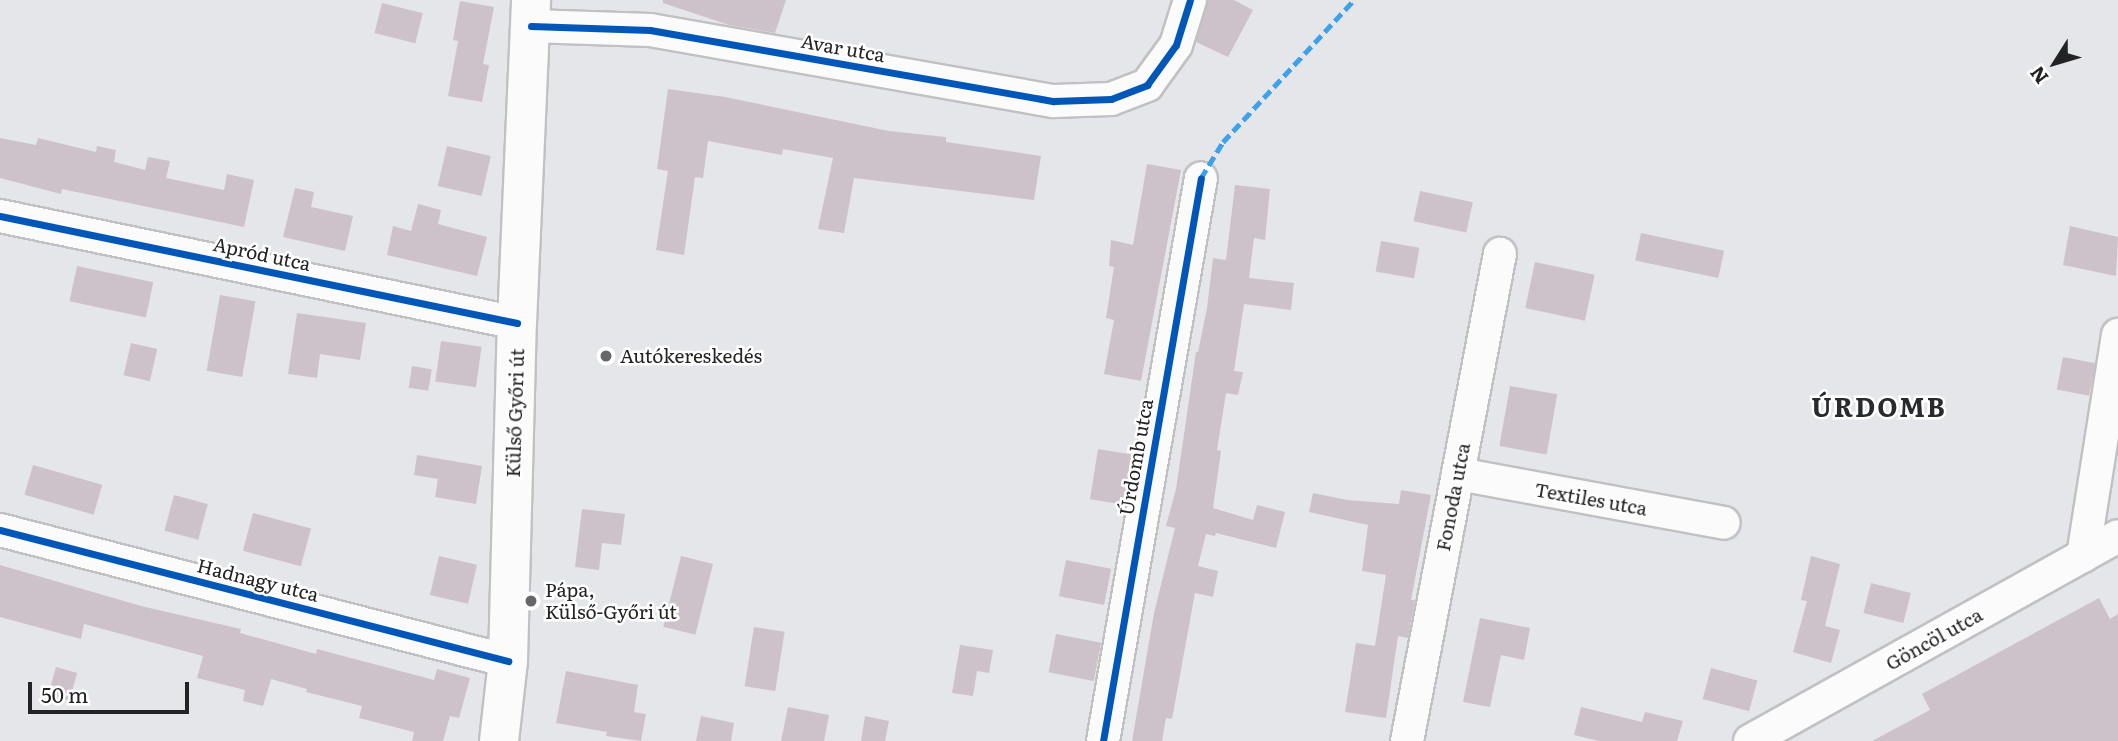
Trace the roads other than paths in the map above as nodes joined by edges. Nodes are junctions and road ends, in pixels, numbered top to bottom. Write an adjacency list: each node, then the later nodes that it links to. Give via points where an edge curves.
1 (1190, 0): 2 (street, Avar utca, via 1176,45 1147,85 1111,99 1054,101)
2 (531, 13): 6 (main road, Külső Győri út)
3 (1201, 177): 15 (street, Úrdomb utca)
4 (0, 216): 6 (street, Apród utca)
5 (1500, 254): 8 (street, Fonoda utca)
6 (517, 323): 13 (main road, Külső Győri út)
7 (2118, 335): 12 (street)
8 (1458, 474): 9 (street, Textiles utca); 16 (street, Fonoda utca)
9 (1724, 523)
10 (0, 530): 13 (street, Hadnagy utca)
11 (2118, 536): 12 (street, Göncöl utca)
12 (2083, 556): 17 (street, Göncöl utca)
13 (508, 661): 14 (main road, Külső Győri út)
14 (499, 741)
15 (1103, 741)
16 (1407, 741)
17 (1750, 741)

